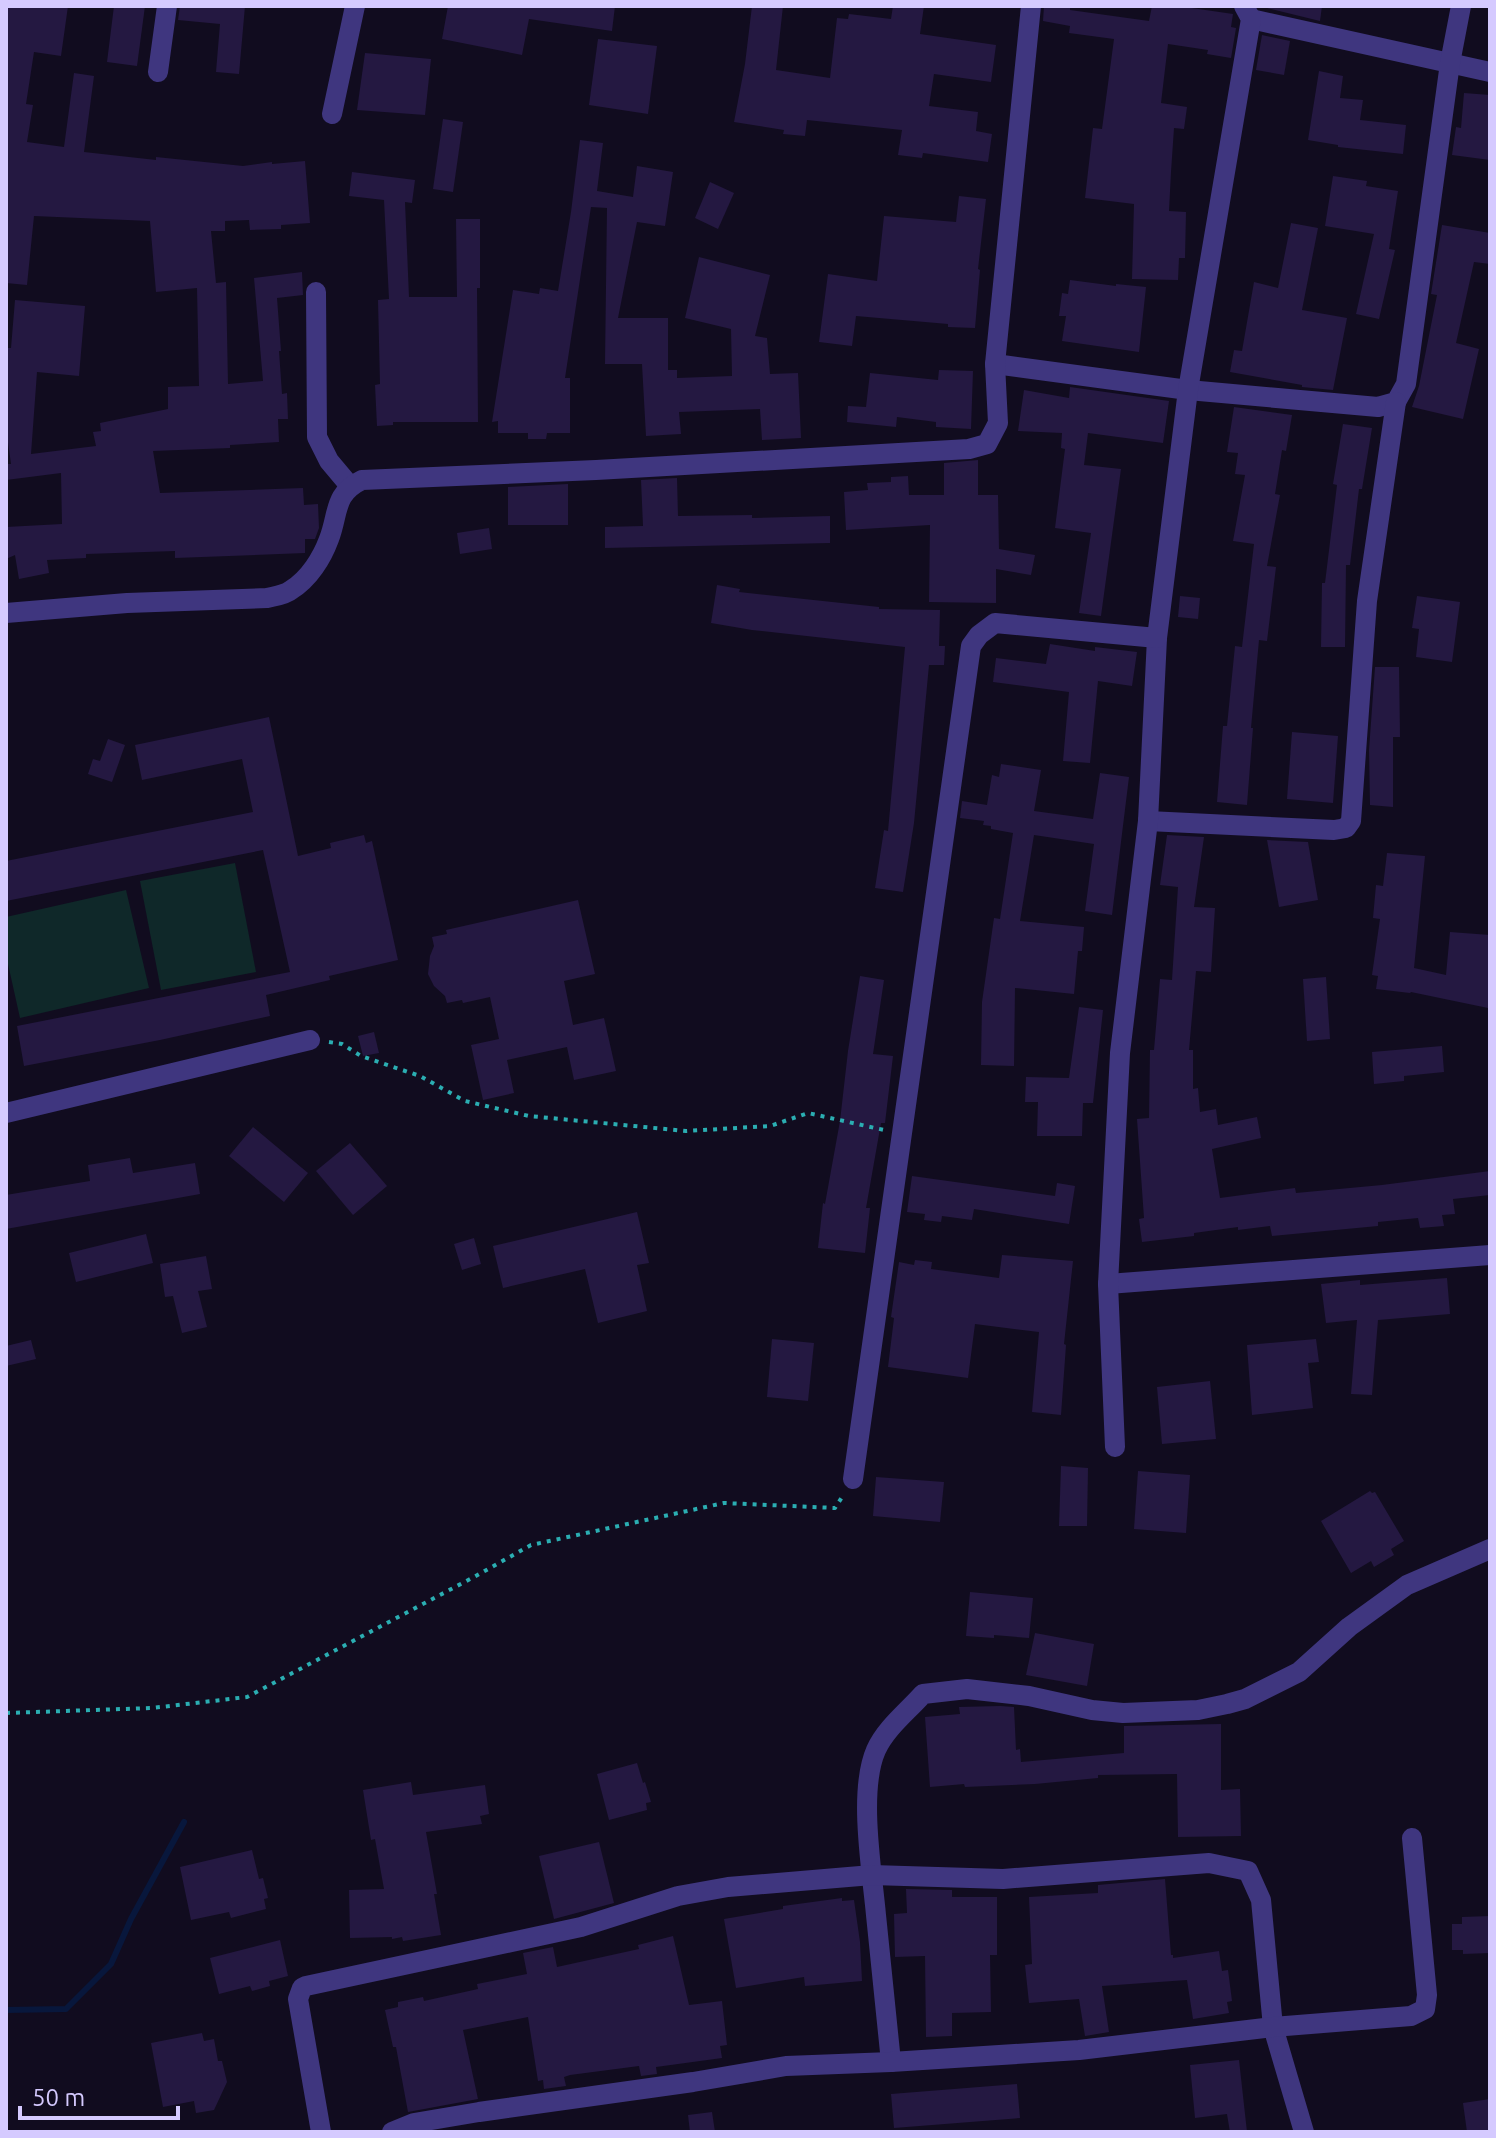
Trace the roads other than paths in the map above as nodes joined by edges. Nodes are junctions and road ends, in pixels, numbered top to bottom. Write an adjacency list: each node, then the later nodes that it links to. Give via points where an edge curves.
1 (167, 6): 7 (street)
2 (355, 6): 9 (street)
3 (1031, 6): 11 (street)
4 (1461, 6): 6 (street)
5 (1248, 12): 6 (street); 12 (street)
6 (1450, 63): 8 (street); 13 (street, via 1406,384)
7 (158, 72)
8 (1490, 72)
9 (332, 114)
10 (316, 292): 14 (street, via 317,437)
11 (995, 364): 12 (street); 14 (street, via 998,423 987,444 969,449 362,480)
12 (1188, 390): 13 (street, via 1378,407); 16 (street)
13 (1396, 402): 17 (street, via 1367,601 1351,821 1334,830)
14 (350, 486): 15 (street, via 341,496 316,565 289,592 267,598)
15 (6, 613)
16 (1157, 638): 17 (street); 23 (street, via 995,623 971,646)
17 (1148, 821): 21 (street, via 1120,1053)
18 (310, 1040): 19 (street)
19 (6, 1113)
20 (1490, 1255): 21 (street)
21 (1108, 1284): 22 (street)
22 (1115, 1447)
23 (853, 1479)
24 (1490, 1549): 26 (street, via 1407,1585 1299,1672 1227,1704 1123,1713 967,1689 923,1694 884,1735 875,1753 868,1782)
25 (1412, 1838): 27 (street, via 1425,2009 1411,2016)
26 (872, 1875): 27 (street, via 1003,1879 1209,1863 1248,1871 1261,1900); 28 (street); 29 (street, via 678,1896 581,1927 306,1986 298,1999)
27 (1273, 2027): 28 (street, via 1079,2050); 31 (street)
28 (891, 2062): 30 (street, via 786,2066 466,2114)
29 (321, 2132)
30 (392, 2132)
31 (1304, 2132)

